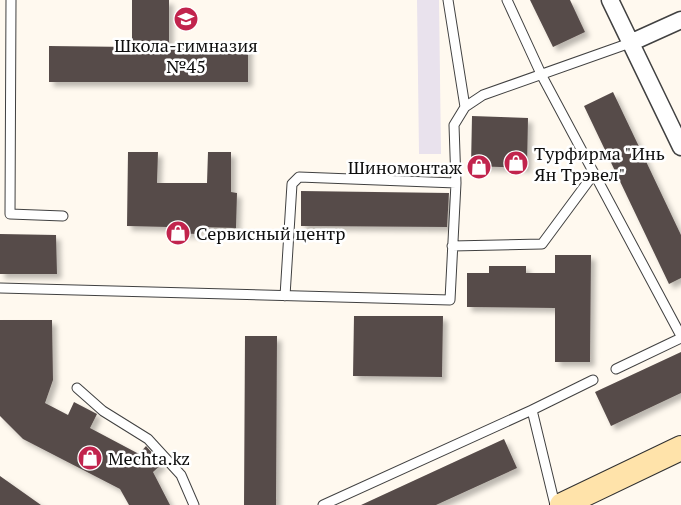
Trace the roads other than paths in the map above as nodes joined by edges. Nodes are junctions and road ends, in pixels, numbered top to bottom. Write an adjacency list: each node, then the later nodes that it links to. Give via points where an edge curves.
1 (11, 0): 12 (lane, via 10,214)
2 (448, 0): 8 (lane)
3 (507, 0): 7 (lane)
4 (610, 0): 6 (street)
5 (681, 20): 6 (street)
6 (630, 43): 7 (lane); 9 (street)
7 (542, 76): 8 (lane, via 483,95); 10 (lane)
8 (465, 106): 11 (lane, via 454,125)
9 (681, 147)
10 (593, 174): 13 (lane, via 542,244); 16 (lane)
11 (456, 184): 13 (lane); 15 (lane, via 299,177 292,184)
12 (63, 216)
13 (452, 246): 15 (lane, via 450,300)
14 (0, 288): 15 (lane)
15 (284, 296)
16 (681, 337): 17 (lane)
17 (616, 369)
18 (593, 380): 20 (lane)
19 (77, 388): 22 (lane, via 102,411 148,439 181,475)
20 (532, 410): 23 (lane); 24 (lane)
21 (681, 448): 25 (main road)
22 (194, 505)
23 (324, 505)
24 (555, 505)
25 (562, 505)

